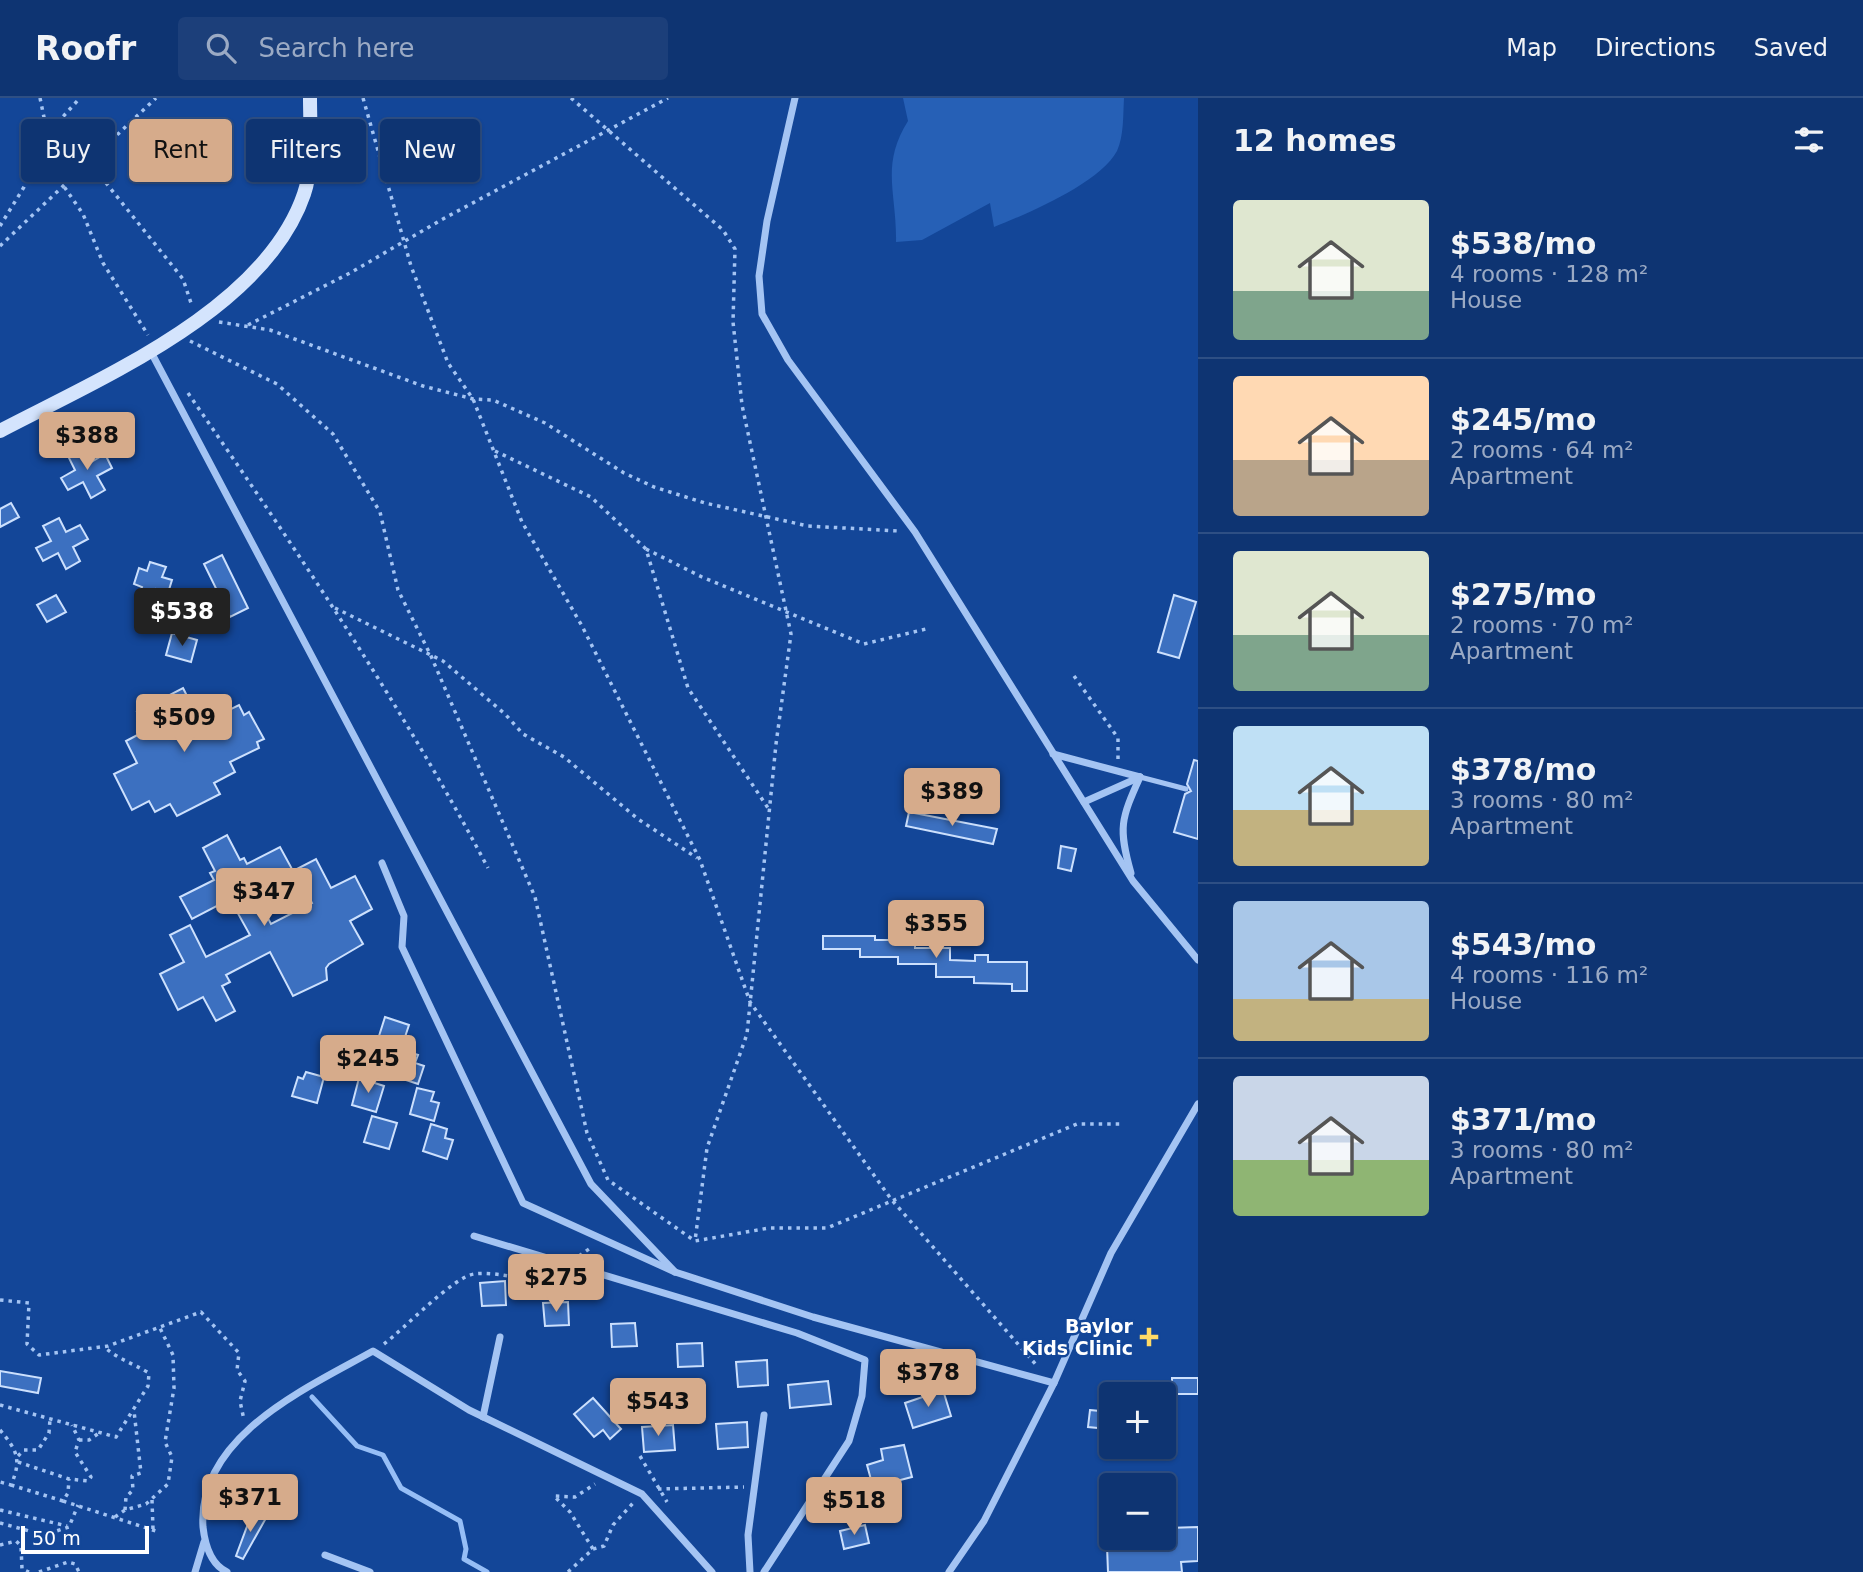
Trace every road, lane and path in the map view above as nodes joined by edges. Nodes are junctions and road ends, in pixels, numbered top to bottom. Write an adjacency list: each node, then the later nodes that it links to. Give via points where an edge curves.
1 (40, 98): 9 (path)
2 (80, 98): 10 (path)
3 (156, 98): 12 (path)
4 (310, 98): 21 (street, via 305,192 281,239 233,294)
5 (362, 98): 19 (path)
6 (571, 98): 11 (path)
7 (668, 98): 11 (path)
8 (795, 98): 30 (street, via 767,221 759,276 762,314 788,360)
9 (45, 119)
10 (62, 119)
11 (611, 130): 19 (path); 29 (path, via 723,230 735,249 734,335 742,405)
12 (115, 137)
13 (26, 182): 18 (path)
14 (61, 182): 17 (path)
15 (69, 182): 17 (path)
16 (105, 182): 21 (path, via 183,279)
17 (64, 187): 20 (path); 24 (path, via 83,214 103,263)
18 (0, 226)
19 (403, 242): 22 (path); 26 (path, via 448,363)
20 (0, 246)
21 (197, 318): 22 (path); 23 (street)
22 (246, 326): 26 (path, via 270,330 423,386)
23 (176, 334): 24 (street); 35 (path, via 277,384 333,433 380,512 398,590)
24 (154, 350): 27 (street); 56 (street, via 591,1184)
25 (187, 393): 32 (path)
26 (473, 399): 28 (path); 29 (path, via 493,400 545,423 594,457 654,487)
27 (0, 431)
28 (494, 451): 31 (path, via 591,497); 43 (path, via 522,522 582,626)
29 (764, 514): 30 (path, via 808,526); 33 (path)
30 (915, 532): 37 (street)
31 (646, 549): 33 (path); 42 (path, via 688,688)
32 (333, 607): 35 (path); 45 (path, via 432,766)
33 (786, 612): 34 (path, via 864,644); 42 (path, via 791,634)
34 (926, 629)
35 (432, 656): 43 (path, via 485,696 523,734 564,757 638,819); 54 (path, via 535,897 587,1133 608,1180)
36 (1074, 677): 38 (path, via 1118,738)
37 (1054, 754): 38 (street); 41 (street)
38 (1117, 769): 39 (street)
39 (1140, 777): 40 (lane); 41 (street); 46 (street, via 1121,837)
40 (1186, 789)
41 (1084, 802): 46 (street)
42 (769, 810): 48 (path)
43 (700, 860): 48 (path)
44 (382, 863): 53 (street, via 404,916 402,947 523,1203)
45 (488, 869)
46 (1133, 881): 47 (street)
47 (1198, 960)
48 (750, 1002): 51 (path); 54 (path, via 747,1034 707,1148)
49 (1198, 1104): 62 (street, via 1111,1253)
50 (1120, 1124): 51 (path, via 1077,1124)
51 (891, 1199): 54 (path, via 827,1228 769,1228); 62 (path)
52 (474, 1236): 55 (street)
53 (606, 1238): 55 (path, via 580,1254); 56 (street)
54 (695, 1241)
55 (572, 1266): 61 (path, via 552,1277 472,1274 449,1286); 103 (street, via 797,1334 865,1360 862,1396 849,1441)
56 (675, 1272): 62 (street, via 813,1317)
57 (0, 1300): 60 (path, via 29,1303 27,1344 39,1355)
58 (160, 1328): 60 (path); 71 (path, via 201,1312 239,1353 237,1370 245,1381 240,1401); 82 (path, via 173,1355 174,1388 165,1442 172,1457 168,1484)
59 (500, 1336): 66 (street)
60 (104, 1347): 64 (path, via 125,1364 149,1373 148,1386)
61 (373, 1351): 66 (street); 71 (street, via 275,1405)
62 (1054, 1383): 104 (street, via 984,1521)
63 (0, 1405): 67 (path)
64 (134, 1409): 70 (path, via 116,1437); 85 (path, via 141,1473 132,1476 133,1490 126,1497)
65 (764, 1415): 78 (street)
66 (483, 1417): 74 (street)
67 (50, 1419): 68 (path); 73 (path, via 49,1433 38,1450 24,1450)
68 (72, 1425): 70 (path); 72 (path)
69 (0, 1430): 73 (path, via 14,1444)
70 (100, 1432): 72 (path, via 89,1440)
71 (246, 1433): 89 (street, via 219,1463 203,1519)
72 (79, 1440): 75 (path, via 75,1452 91,1477 88,1481)
73 (18, 1459): 75 (path); 77 (path)
74 (606, 1475): 80 (street); 91 (path, via 575,1497 554,1496)
75 (69, 1479): 81 (path)
76 (0, 1482): 77 (path)
77 (11, 1485): 81 (path)
78 (754, 1487): 79 (path); 102 (street, via 748,1535)
79 (659, 1489)
80 (642, 1494): 91 (path, via 613,1525 604,1546); 101 (street)
81 (62, 1500): 83 (path)
82 (152, 1500): 85 (path); 86 (path, via 156,1531)
83 (78, 1505): 86 (path); 88 (path)
84 (0, 1510): 88 (path)
85 (125, 1510): 86 (path)
86 (115, 1517)
87 (0, 1523): 88 (path, via 44,1535)
88 (69, 1527)
89 (204, 1542): 97 (street); 98 (street, via 217,1567)
90 (0, 1545): 93 (path, via 16,1541 21,1546)
91 (593, 1549): 100 (path)
92 (325, 1555): 99 (street)
93 (21, 1571): 94 (path)
94 (29, 1572)
95 (39, 1572): 96 (path, via 68,1562)
96 (79, 1572)
97 (195, 1572)
98 (227, 1572)
99 (370, 1572)
100 (568, 1572)
101 (712, 1572)
102 (750, 1572)
103 (764, 1572)
104 (949, 1572)

